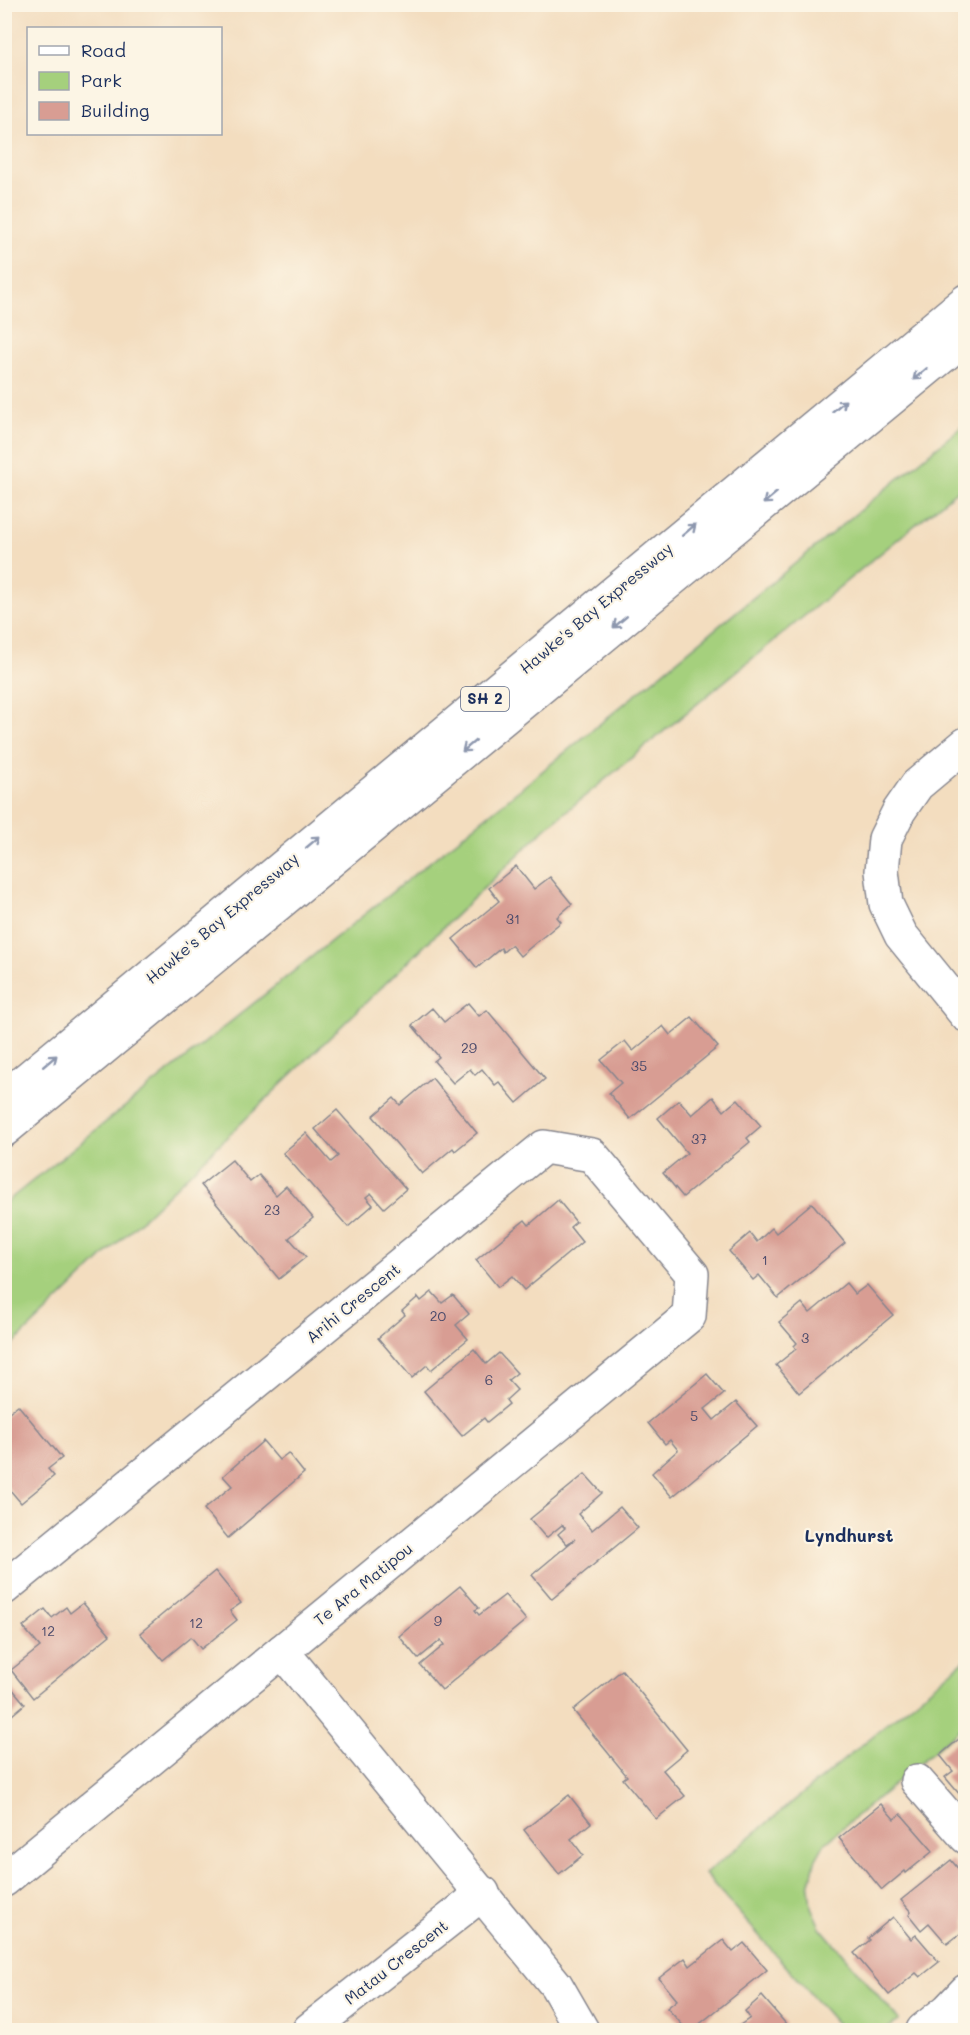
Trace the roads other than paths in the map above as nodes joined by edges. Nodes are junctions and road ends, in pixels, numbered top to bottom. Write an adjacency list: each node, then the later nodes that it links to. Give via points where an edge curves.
1 (966, 301): 5 (main road, Hawke's Bay Expressway / SH 2, one-way to 1)
2 (966, 337): 6 (main road, Hawke's Bay Expressway / SH 2, one-way to 6)
3 (966, 744): 4 (main road, via 916,785 885,840 882,871 886,904 901,935)
4 (966, 1015)
5 (4, 1098)
6 (4, 1130)
7 (692, 1274): 8 (main road, Arihi Crescent, via 592,1155 544,1147); 9 (main road, Te Ara Matipou, via 689,1316)
8 (4, 1588)
9 (282, 1651): 12 (main road, Te Ara Matipou); 13 (main road)
10 (917, 1781): 11 (main road)
11 (966, 1837)
12 (4, 1880)
13 (483, 1893): 15 (main road, Matau Crescent); 16 (main road, via 556,1984)
14 (966, 1991): 17 (main road)
15 (309, 2031)
16 (582, 2031)
17 (923, 2031)

